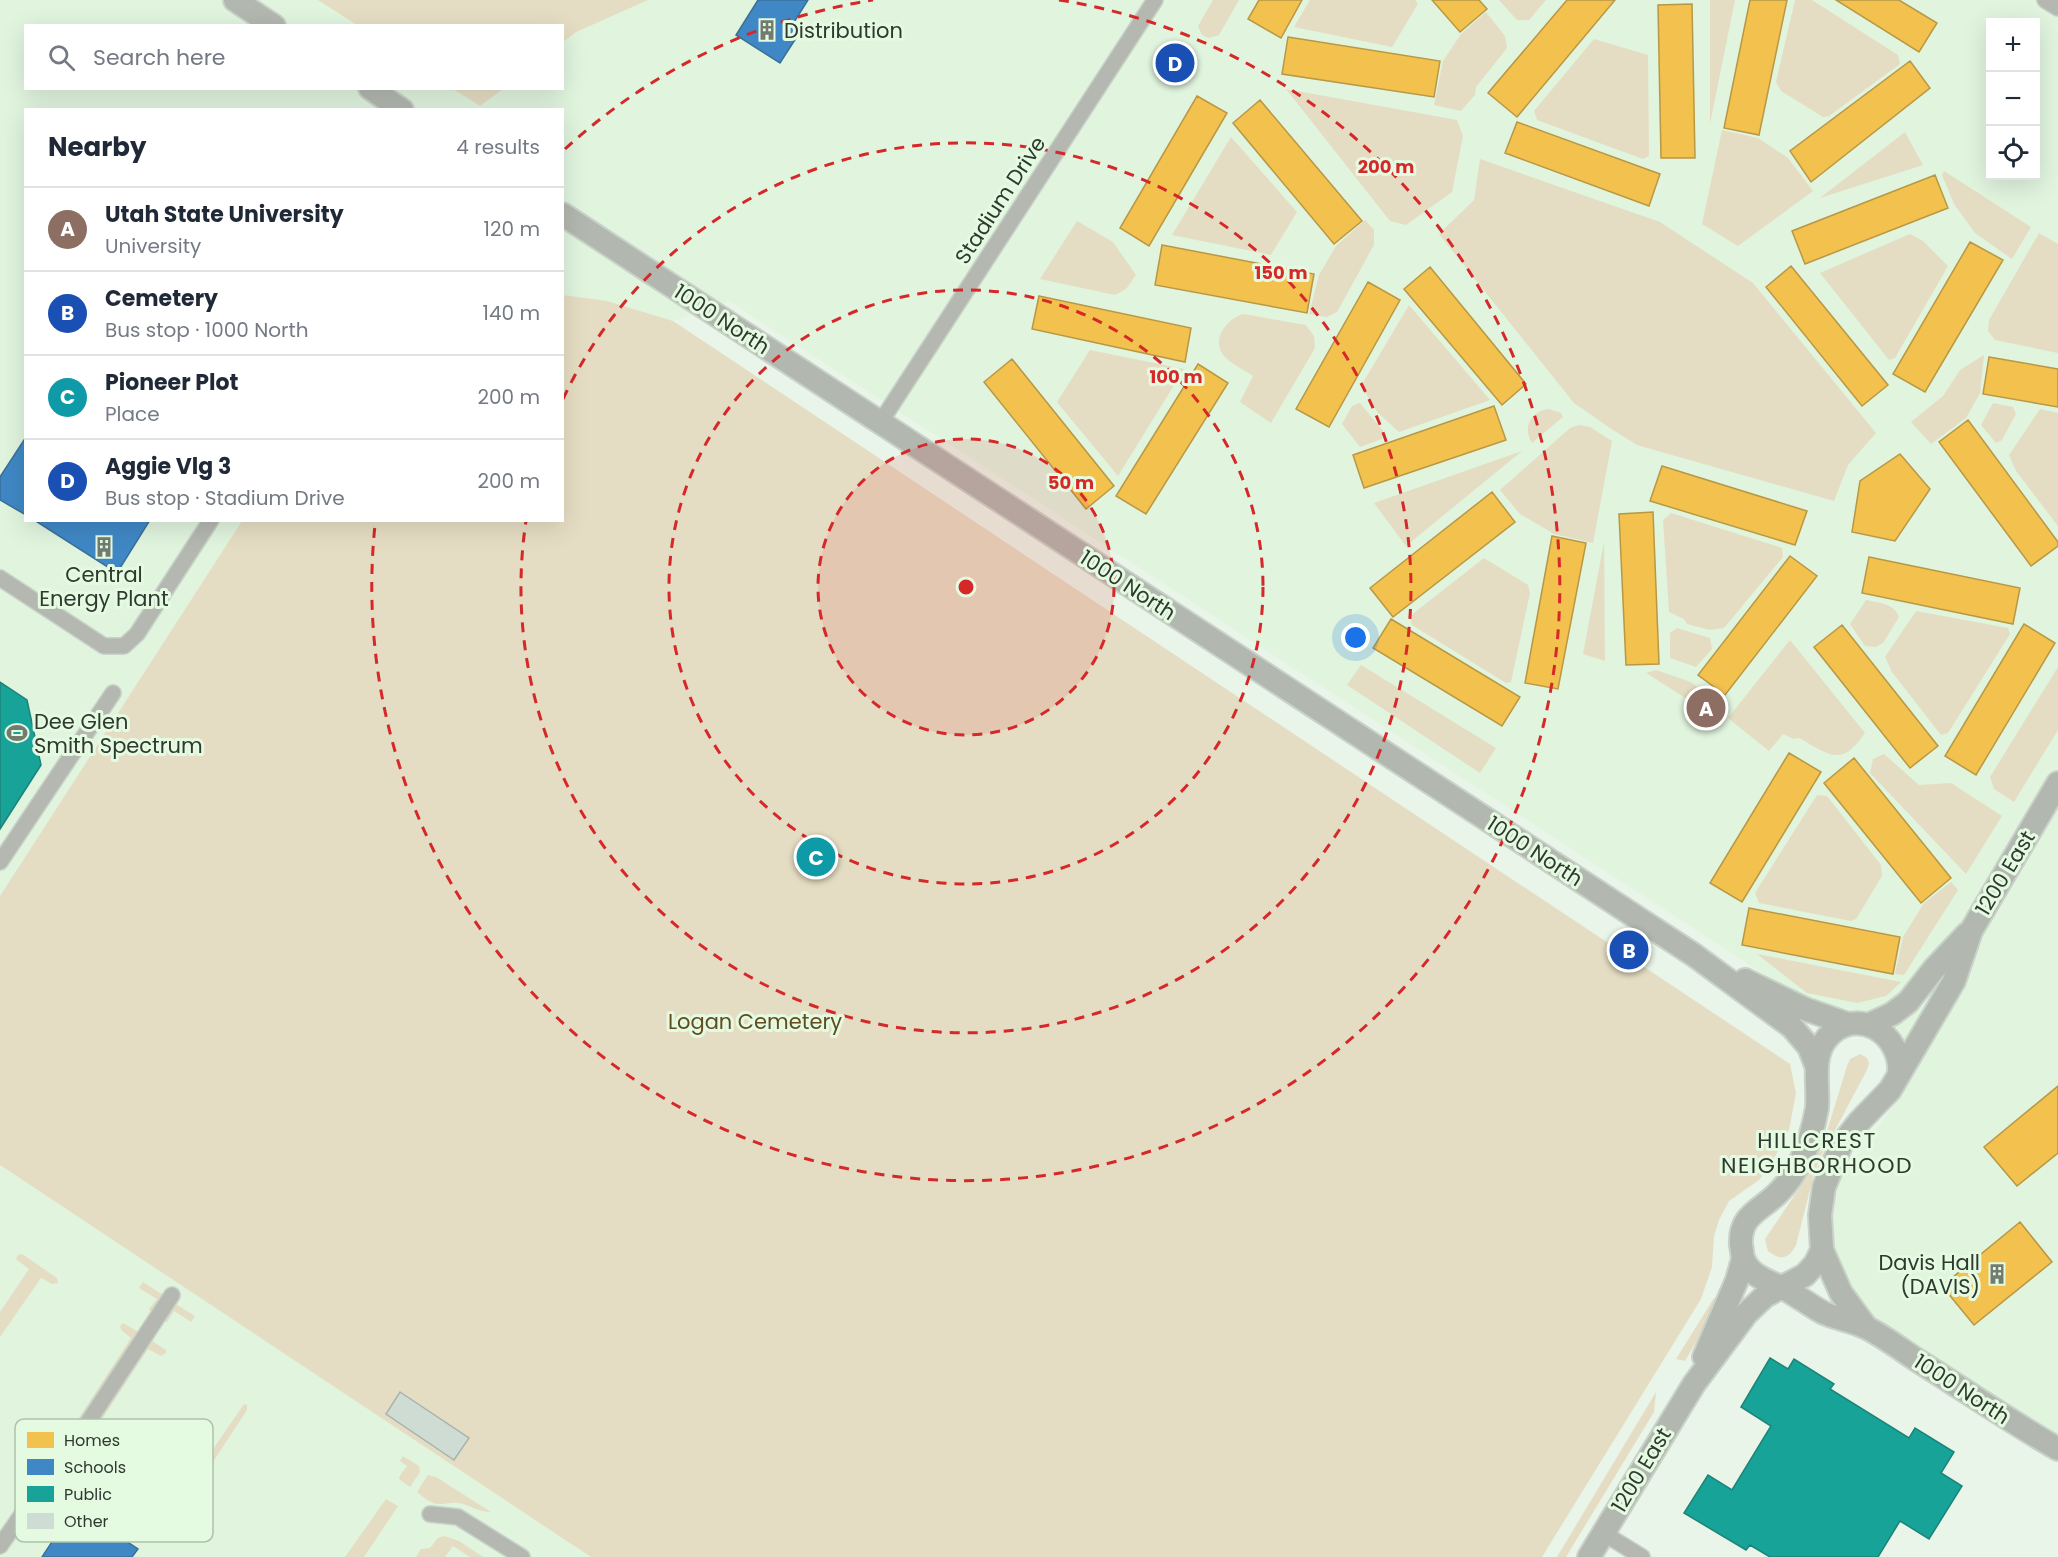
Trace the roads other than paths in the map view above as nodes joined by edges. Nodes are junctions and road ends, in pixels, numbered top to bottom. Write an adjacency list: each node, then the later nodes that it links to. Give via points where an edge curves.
1 (235, 0): 5 (street)
2 (1155, 0): 9 (street, Stadium Drive)
3 (2045, 0): 4 (street)
4 (2058, 8)
5 (271, 24)
6 (373, 90): 7 (street)
7 (399, 108)
8 (564, 215): 9 (street, 1000 North)
9 (880, 423): 16 (street, 1000 North)
10 (210, 522): 11 (street, via 137,634 124,646 104,646)
11 (0, 578)
12 (113, 693): 14 (street)
13 (2058, 783): 15 (street, 1200 East)
14 (0, 862)
15 (1971, 931): 17 (street, 1200 East, via 1908,1002 1892,1014); 19 (street, 1200 East, via 1954,981)
16 (1694, 955): 17 (street, 1000 North, via 1805,1009); 18 (street, 1000 North, via 1792,1028 1809,1047)
17 (1858, 1025): 18 (street, 1200 East, via 1834,1031 1820,1050); 19 (street, via 1882,1031 1892,1042 1900,1064)
18 (1816, 1065): 21 (street, 1200 East, via 1818,1089 1812,1131 1801,1160 1779,1192 1746,1220 1740,1233)
19 (1899, 1074): 20 (street, 1200 East, via 1890,1090 1849,1134 1835,1158 1822,1199)
20 (1822, 1250): 22 (street, 1200 East, via 1805,1275); 24 (street, 1000 North, via 1841,1293)
21 (1743, 1259): 22 (street, via 1767,1283); 25 (street, 1200 East)
22 (1783, 1287): 24 (street, 1000 North, via 1823,1313); 25 (street, 1200 East, via 1765,1296 1747,1313)
23 (172, 1295): 26 (street)
24 (1866, 1327): 27 (street, 1000 North)
25 (1694, 1384): 30 (street, 1200 East)
26 (90, 1419)
27 (2058, 1449)
28 (430, 1514): 32 (street, via 459,1517)
29 (15, 1524): 31 (street)
30 (1603, 1533): 33 (street, 1200 East); 34 (street)
31 (0, 1546)
32 (522, 1557)
33 (1589, 1557)
34 (1642, 1557)

